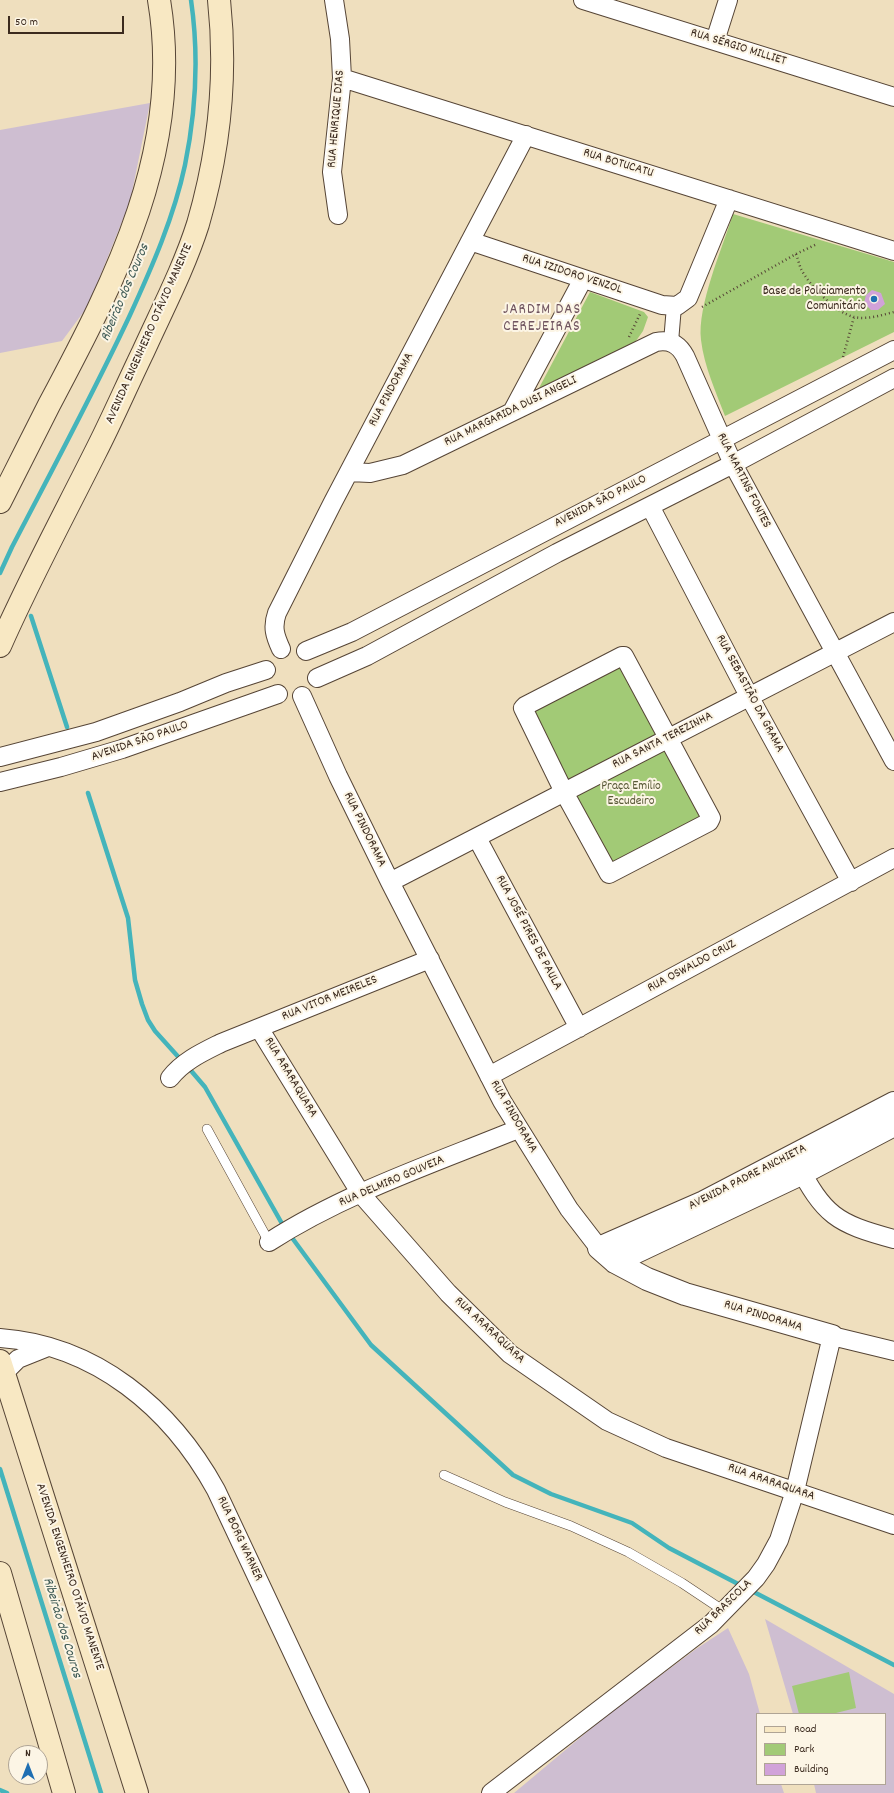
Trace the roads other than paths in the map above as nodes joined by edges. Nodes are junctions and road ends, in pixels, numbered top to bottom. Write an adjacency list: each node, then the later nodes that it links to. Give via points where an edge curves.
1 (159, 0): 28 (main road, via 164,92 157,141 142,200 117,268 87,335)
2 (219, 0): 33 (main road, AVENIDA ENGENHEIRO OTÁVIO MANENTE, via 222,39 218,128 198,224 188,253 149,339)
3 (334, 0): 8 (street, RUA HENRIQUE DIAS)
4 (583, 0): 6 (street, RUA SÉRGIO MILLIET)
5 (728, 0): 7 (street)
6 (607, 4): 7 (street, RUA SÉRGIO MILLIET)
7 (715, 41): 9 (street, RUA SÉRGIO MILLIET)
8 (342, 78): 10 (street, RUA BOTUCATU); 12 (street, RUA HENRIQUE DIAS, via 332,172)
9 (894, 97)
10 (526, 135): 11 (street, RUA BOTUCATU); 13 (street, RUA PINDORAMA)
11 (729, 199): 14 (street, RUA BOTUCATU); 16 (street, via 688,298 682,304)
12 (338, 215)
13 (470, 241): 15 (street, RUA IZIDORO VENZOL); 27 (street, RUA PINDORAMA)
14 (894, 251)
15 (584, 279): 16 (street, RUA IZIDORO VENZOL, via 662,305); 19 (street)
16 (674, 306): 17 (street)
17 (671, 342): 22 (street, RUA MARGARIDA DUSI ANGELI, via 656,342); 25 (street, RUA MARTINS FONTES, via 686,356)
18 (894, 350): 21 (street, AVENIDA SÃO PAULO)
19 (532, 376): 22 (street, via 532,393); 24 (street)
20 (894, 378): 23 (street, AVENIDA SÃO PAULO)
21 (830, 384): 23 (street); 25 (street, AVENIDA SÃO PAULO)
22 (536, 400): 24 (street, RUA MARGARIDA DUSI ANGELI)
23 (836, 409): 26 (street, AVENIDA SÃO PAULO)
24 (512, 412): 27 (street, RUA MARGARIDA DUSI ANGELI, via 403,465 370,474)
25 (721, 441): 26 (street, RUA MARTINS FONTES); 30 (street, AVENIDA SÃO PAULO)
26 (733, 464): 29 (street, AVENIDA SÃO PAULO); 36 (street, RUA MARTINS FONTES)
27 (350, 472): 34 (street, RUA PINDORAMA, via 274,621 275,636)
28 (0, 502)
29 (650, 506): 31 (street, AVENIDA SÃO PAULO); 41 (street, RUA SEBASTIÃO DA GRAMA)
30 (512, 548): 31 (street); 35 (street, AVENIDA SÃO PAULO, via 352,632)
31 (524, 570): 38 (street, AVENIDA SÃO PAULO, via 368,656)
32 (894, 622): 36 (street, RUA SANTA TEREZINHA)
33 (0, 646)
34 (281, 649): 35 (street, via 294,647); 37 (street, via 268,661)
35 (306, 651): 38 (street, via 316,666)
36 (834, 652): 41 (street, RUA SANTA TEREZINHA); 44 (street, RUA MARTINS FONTES)
37 (266, 670): 39 (street, via 267,680); 43 (street, AVENIDA SÃO PAULO, via 96,732)
38 (317, 678): 40 (street, via 311,689)
39 (278, 694): 40 (street, via 290,698); 45 (street, AVENIDA SÃO PAULO, via 122,749)
40 (302, 696): 49 (street, RUA PINDORAMA)
41 (749, 696): 42 (street, RUA SANTA TEREZINHA); 50 (street, RUA SEBASTIÃO DA GRAMA)
42 (668, 739): 46 (street, RUA SANTA TEREZINHA); 46 (street, via 710,820 611,874 608,873); 46 (street, via 624,656 620,656 523,708)
43 (0, 757)
44 (894, 761)
45 (0, 782)
46 (564, 792): 47 (street, RUA SANTA TEREZINHA)
47 (477, 838): 49 (street, RUA SANTA TEREZINHA); 53 (street, RUA JOSÉ PIRES DE PAULA)
48 (894, 858): 50 (street, RUA OSWALDO CRUZ)
49 (390, 882): 51 (street, RUA PINDORAMA)
50 (851, 882): 53 (street, RUA OSWALDO CRUZ)
51 (430, 959): 52 (street, RUA VITOR MEIRELES); 55 (street, RUA PINDORAMA)
52 (259, 1028): 54 (street, RUA VITOR MEIRELES, via 193,1057); 61 (street, RUA ARARAQUARA)
53 (579, 1028): 55 (street, RUA OSWALDO CRUZ)
54 (173, 1074)
55 (489, 1076): 59 (street, RUA PINDORAMA)
56 (894, 1103): 60 (street, AVENIDA PADRE ANCHIETA)
57 (894, 1125): 60 (street, AVENIDA PADRE ANCHIETA)
58 (207, 1129): 62 (lane)
59 (518, 1129): 61 (street, RUA DELMIRO GOUVEIA); 64 (street, RUA PINDORAMA, via 569,1209)
60 (798, 1164): 63 (street, via 821,1203 836,1217 854,1227); 64 (street, AVENIDA PADRE ANCHIETA); 65 (street, AVENIDA PADRE ANCHIETA)
61 (361, 1194): 62 (street, RUA DELMIRO GOUVEIA, via 303,1221); 72 (street, RUA ARARAQUARA, via 448,1293 510,1354 529,1369 614,1424 666,1448)
62 (272, 1239)
63 (894, 1239)
64 (599, 1248): 65 (street, RUA PINDORAMA)
65 (615, 1262): 66 (street, RUA PINDORAMA, via 647,1279 686,1294)
66 (832, 1336): 69 (street, RUA PINDORAMA); 72 (street, RUA BRASCOLA)
67 (0, 1338): 68 (street, RUA BORG WARNER)
68 (48, 1347): 70 (street); 78 (street, RUA BORG WARNER, via 102,1368 129,1386 169,1424 195,1456 216,1490)
69 (894, 1351)
70 (2, 1367): 77 (main road, AVENIDA ENGENHEIRO OTÁVIO MANENTE)
71 (444, 1475): 75 (lane, via 628,1552)
72 (795, 1491): 73 (street, RUA ARARAQUARA); 75 (street, RUA BRASCOLA, via 779,1540 766,1564)
73 (894, 1525)
74 (0, 1573): 76 (main road)
75 (724, 1611): 79 (street, RUA BRASCOLA, via 711,1624)
76 (64, 1793)
77 (137, 1793)
78 (360, 1793)
79 (491, 1793)

